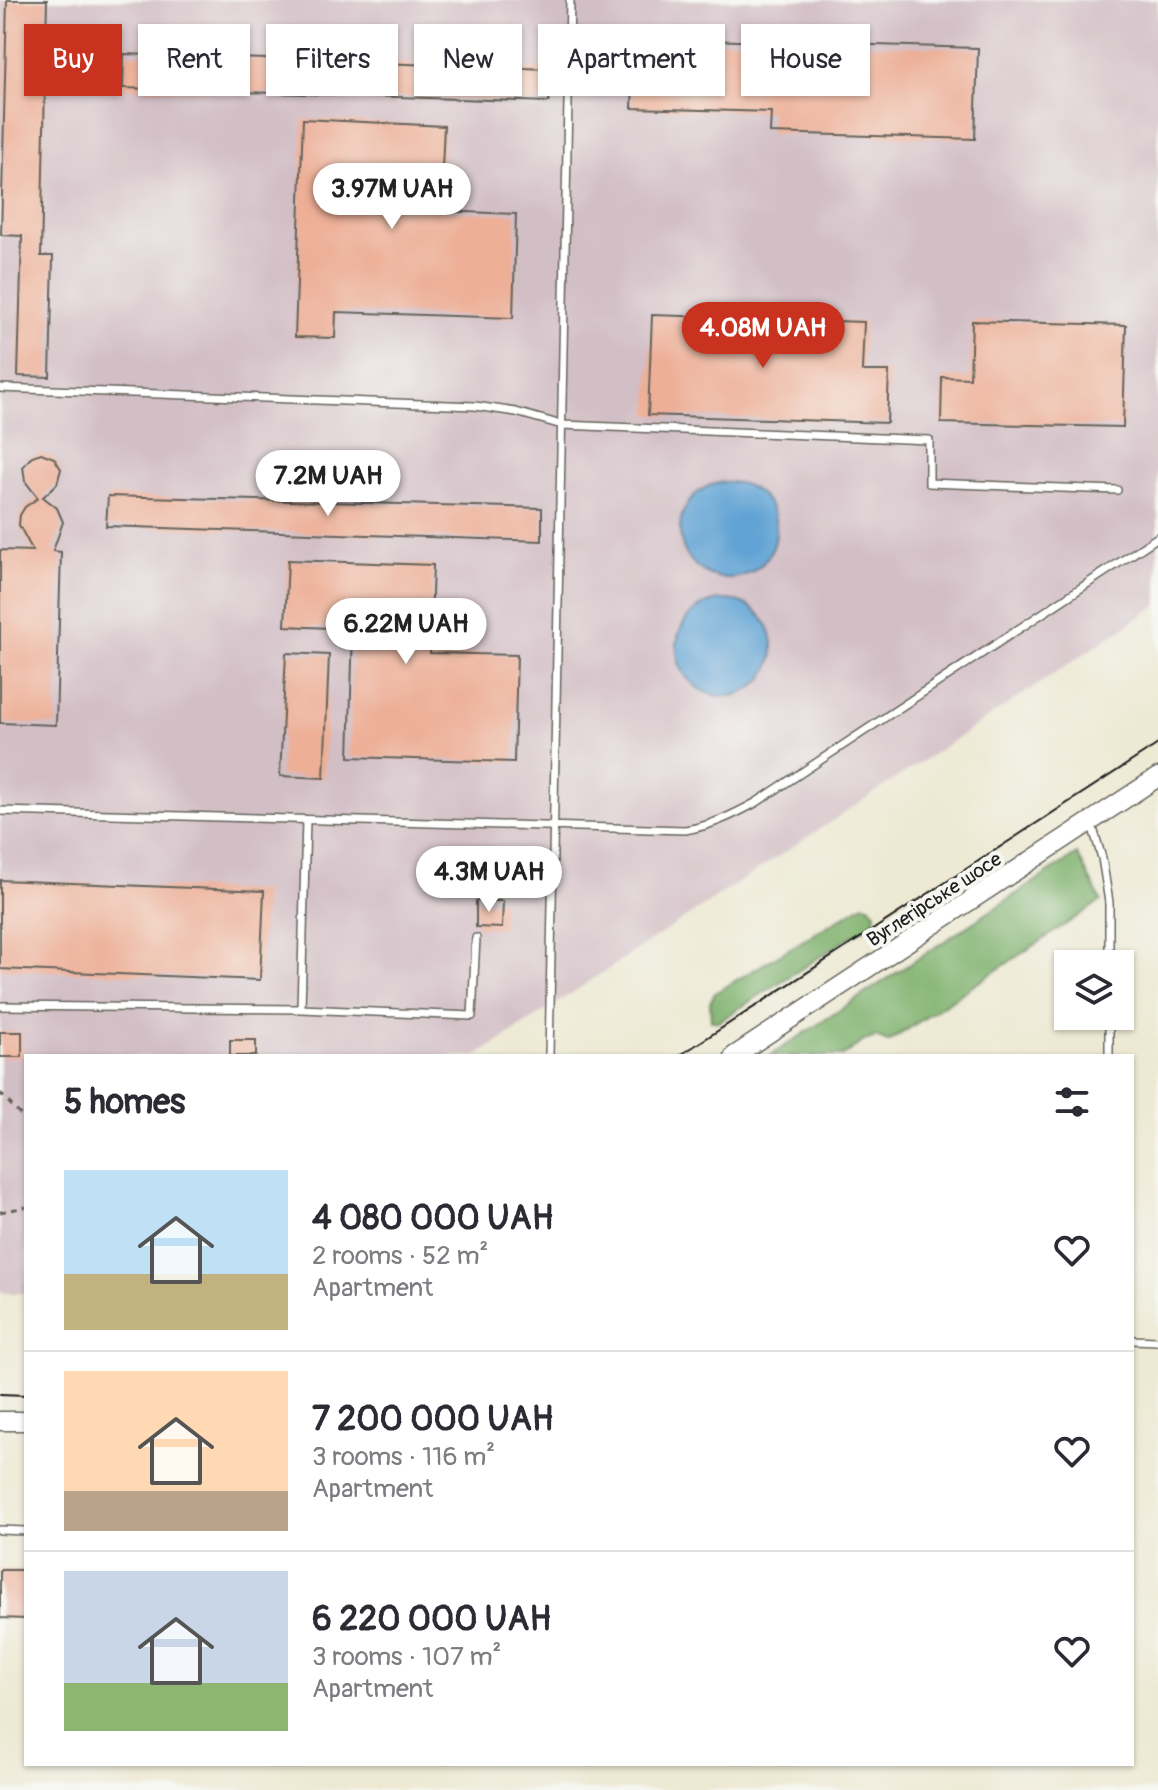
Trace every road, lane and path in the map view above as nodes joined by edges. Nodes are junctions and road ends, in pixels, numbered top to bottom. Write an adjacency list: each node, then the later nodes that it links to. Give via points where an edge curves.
1 (570, 0): 3 (lane)
2 (0, 388): 3 (lane, via 475,406)
3 (562, 425): 4 (lane, via 929,440 929,483); 10 (lane)
4 (1117, 490)
5 (1158, 537): 10 (lane, via 757,802 716,823 685,830)
6 (1158, 777): 9 (street, Вуглегірське шосе)
7 (0, 811): 8 (lane)
8 (306, 820): 10 (lane); 14 (lane)
9 (1091, 823): 12 (lane, via 1109,902); 17 (street, Вуглегірське шосе)
10 (553, 828): 16 (lane)
11 (476, 938): 14 (lane, via 472,1016)
12 (1109, 950)
13 (0, 1006): 14 (lane)
14 (301, 1009)
15 (1109, 1030): 18 (lane)
16 (549, 1054)
17 (737, 1054)
18 (1109, 1054)
19 (0, 1093): 20 (path)
20 (24, 1119)
21 (24, 1207): 22 (path)
22 (0, 1212)
23 (1134, 1340): 24 (lane)
24 (1158, 1341)
25 (0, 1421): 26 (street)
26 (24, 1421)
27 (0, 1530): 28 (lane)
28 (24, 1531)

